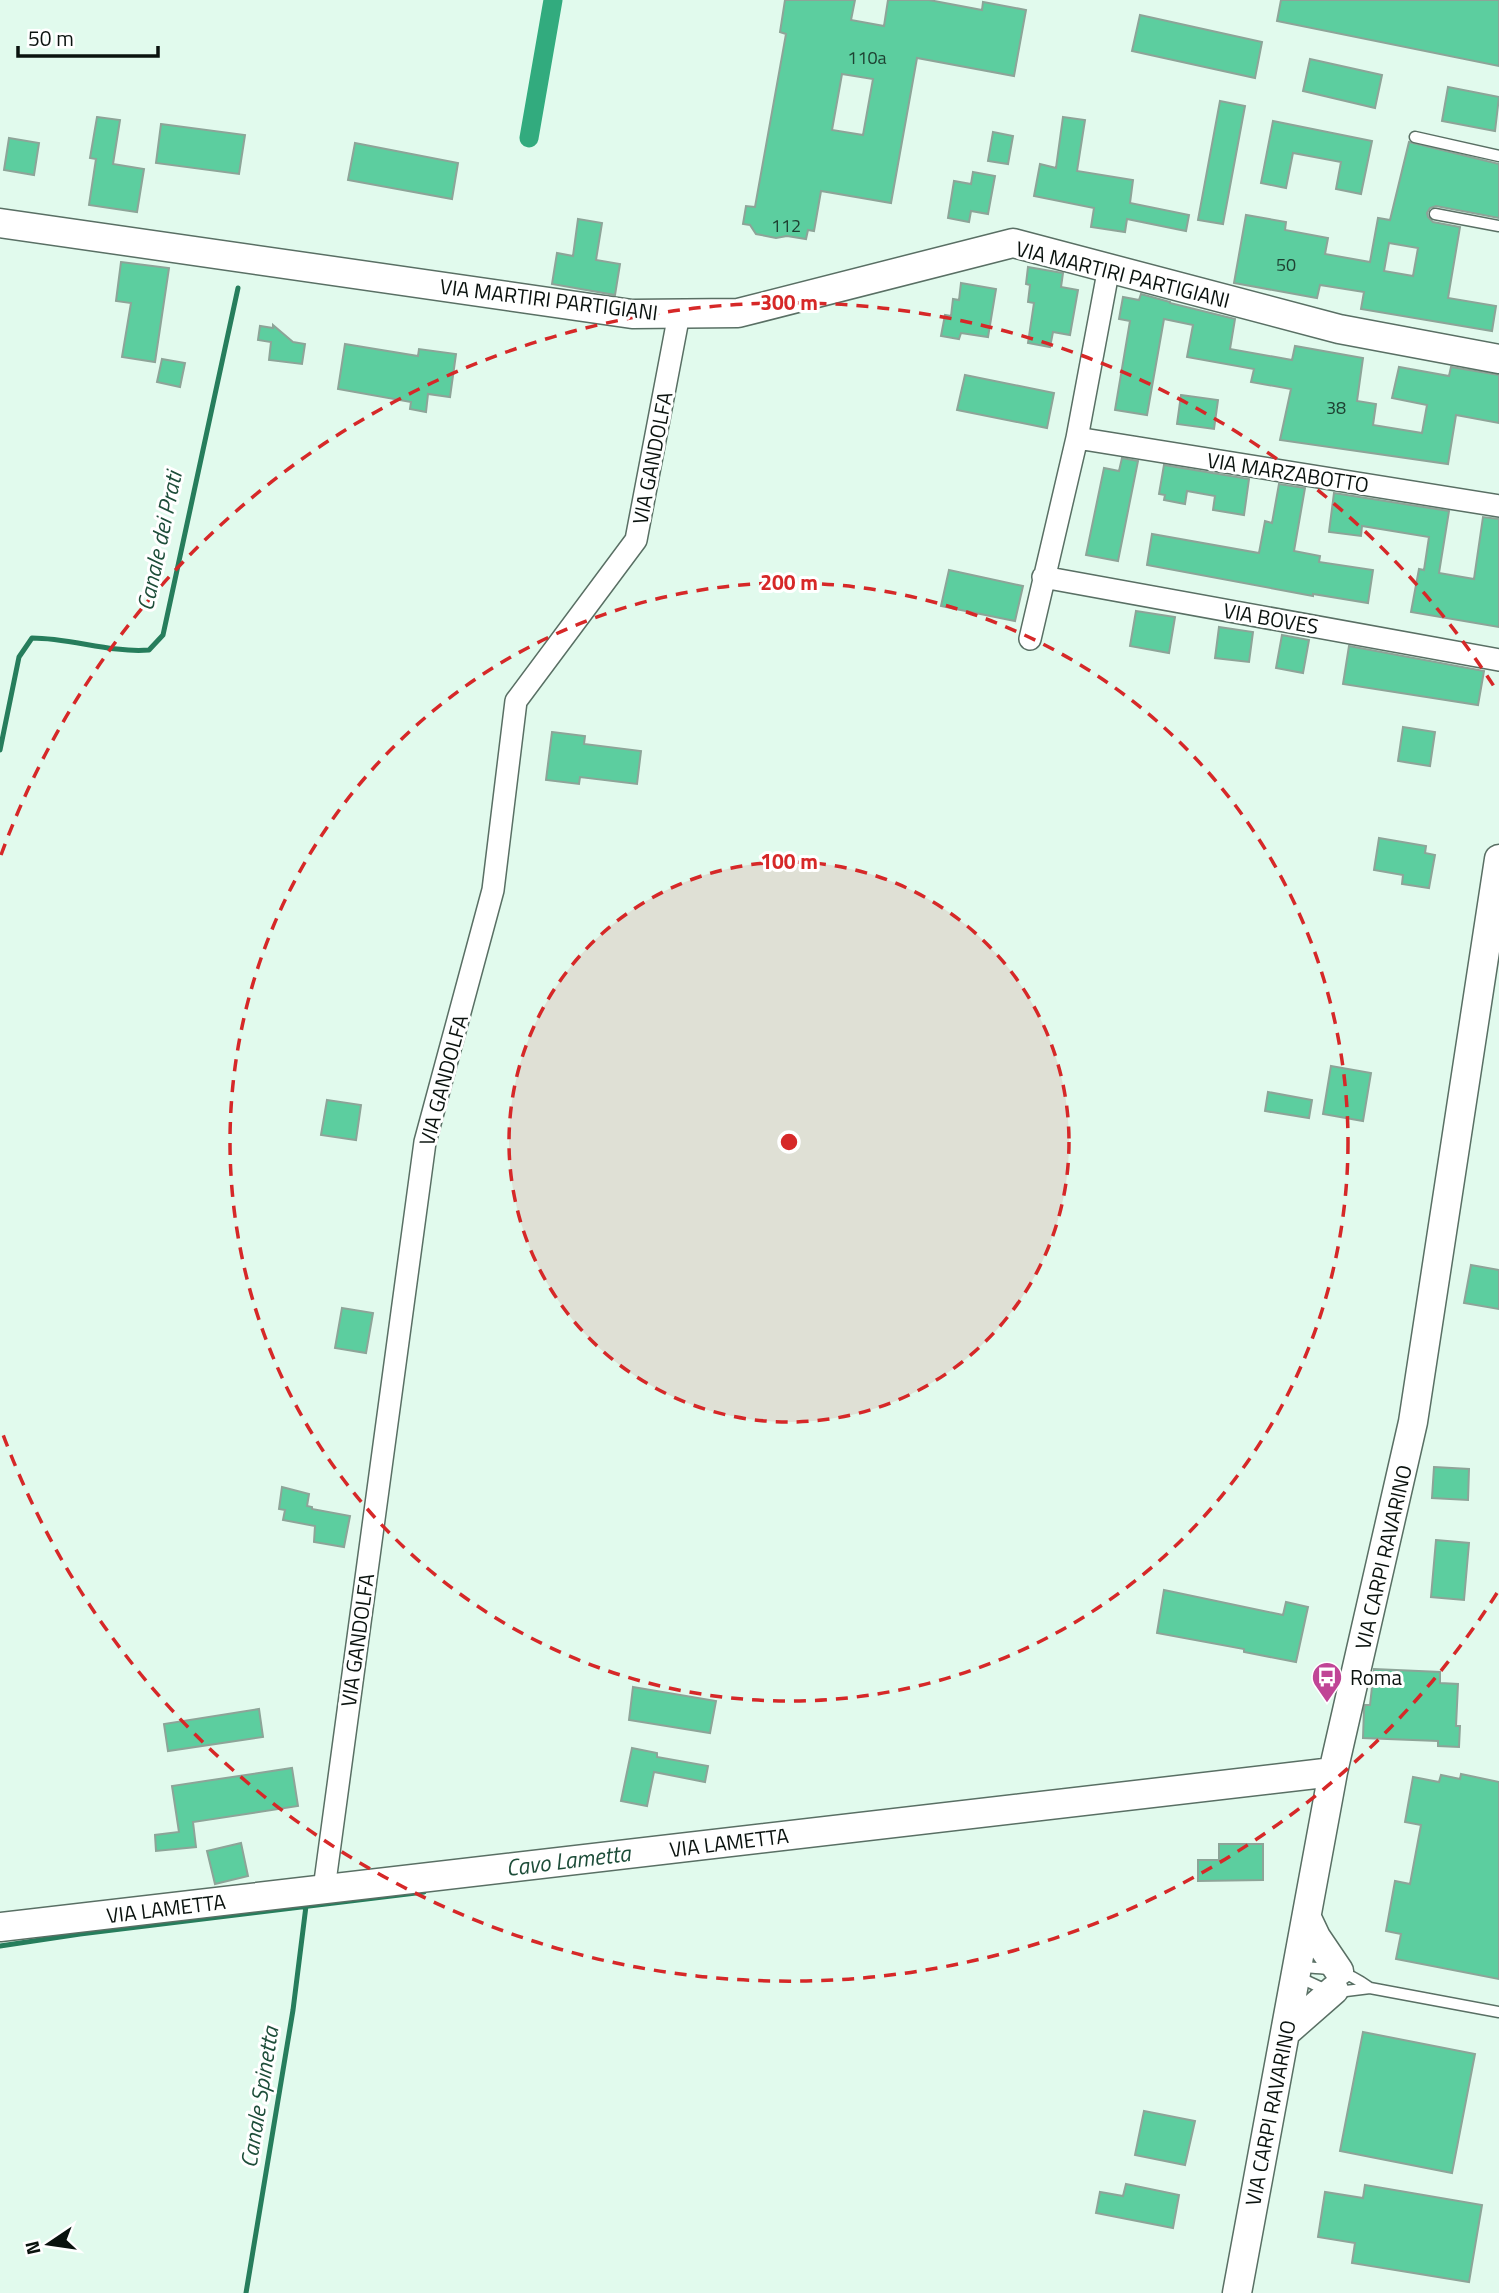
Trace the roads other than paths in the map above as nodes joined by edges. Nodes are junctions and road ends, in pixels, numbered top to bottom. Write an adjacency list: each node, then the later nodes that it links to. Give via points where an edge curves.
1 (1415, 137): 2 (lane)
2 (1499, 156)
3 (1435, 214): 5 (lane)
4 (0, 223): 7 (street, VIA MARTIRI PARTIGIANI, via 632,314)
5 (1499, 226)
6 (1109, 267): 7 (street, VIA MARTIRI PARTIGIANI, via 1013,243 738,313); 8 (street, VIA MARTIRI PARTIGIANI, via 1339,329); 9 (street)
7 (679, 314): 16 (street, VIA GANDOLFA, via 636,540 516,701 493,890 425,1142)
8 (1499, 359)
9 (1077, 438): 10 (street, VIA MARZABOTTO); 11 (street)
10 (1499, 506)
11 (1043, 577): 12 (street); 13 (street, VIA BOVES)
12 (1030, 639)
13 (1499, 660)
14 (1499, 859): 15 (street, VIA CARPI RAVARINO, via 1413,1422)
15 (1333, 1772): 16 (street, VIA LAMETTA); 17 (street, VIA CARPI RAVARINO)
16 (324, 1889): 18 (street, VIA LAMETTA)
17 (1307, 1918): 19 (street, VIA CARPI RAVARINO); 20 (street)
18 (0, 1927)
19 (1297, 1971): 20 (lane, via 1328,1968); 20 (lane, via 1324,1989); 23 (street, VIA CARPI RAVARINO)
20 (1336, 1981): 21 (lane, via 1346,1992); 21 (lane, via 1353,1975); 23 (street)
21 (1370, 1989): 22 (lane)
22 (1499, 2012)
23 (1285, 2033): 24 (street, VIA CARPI RAVARINO)
24 (1237, 2293)

